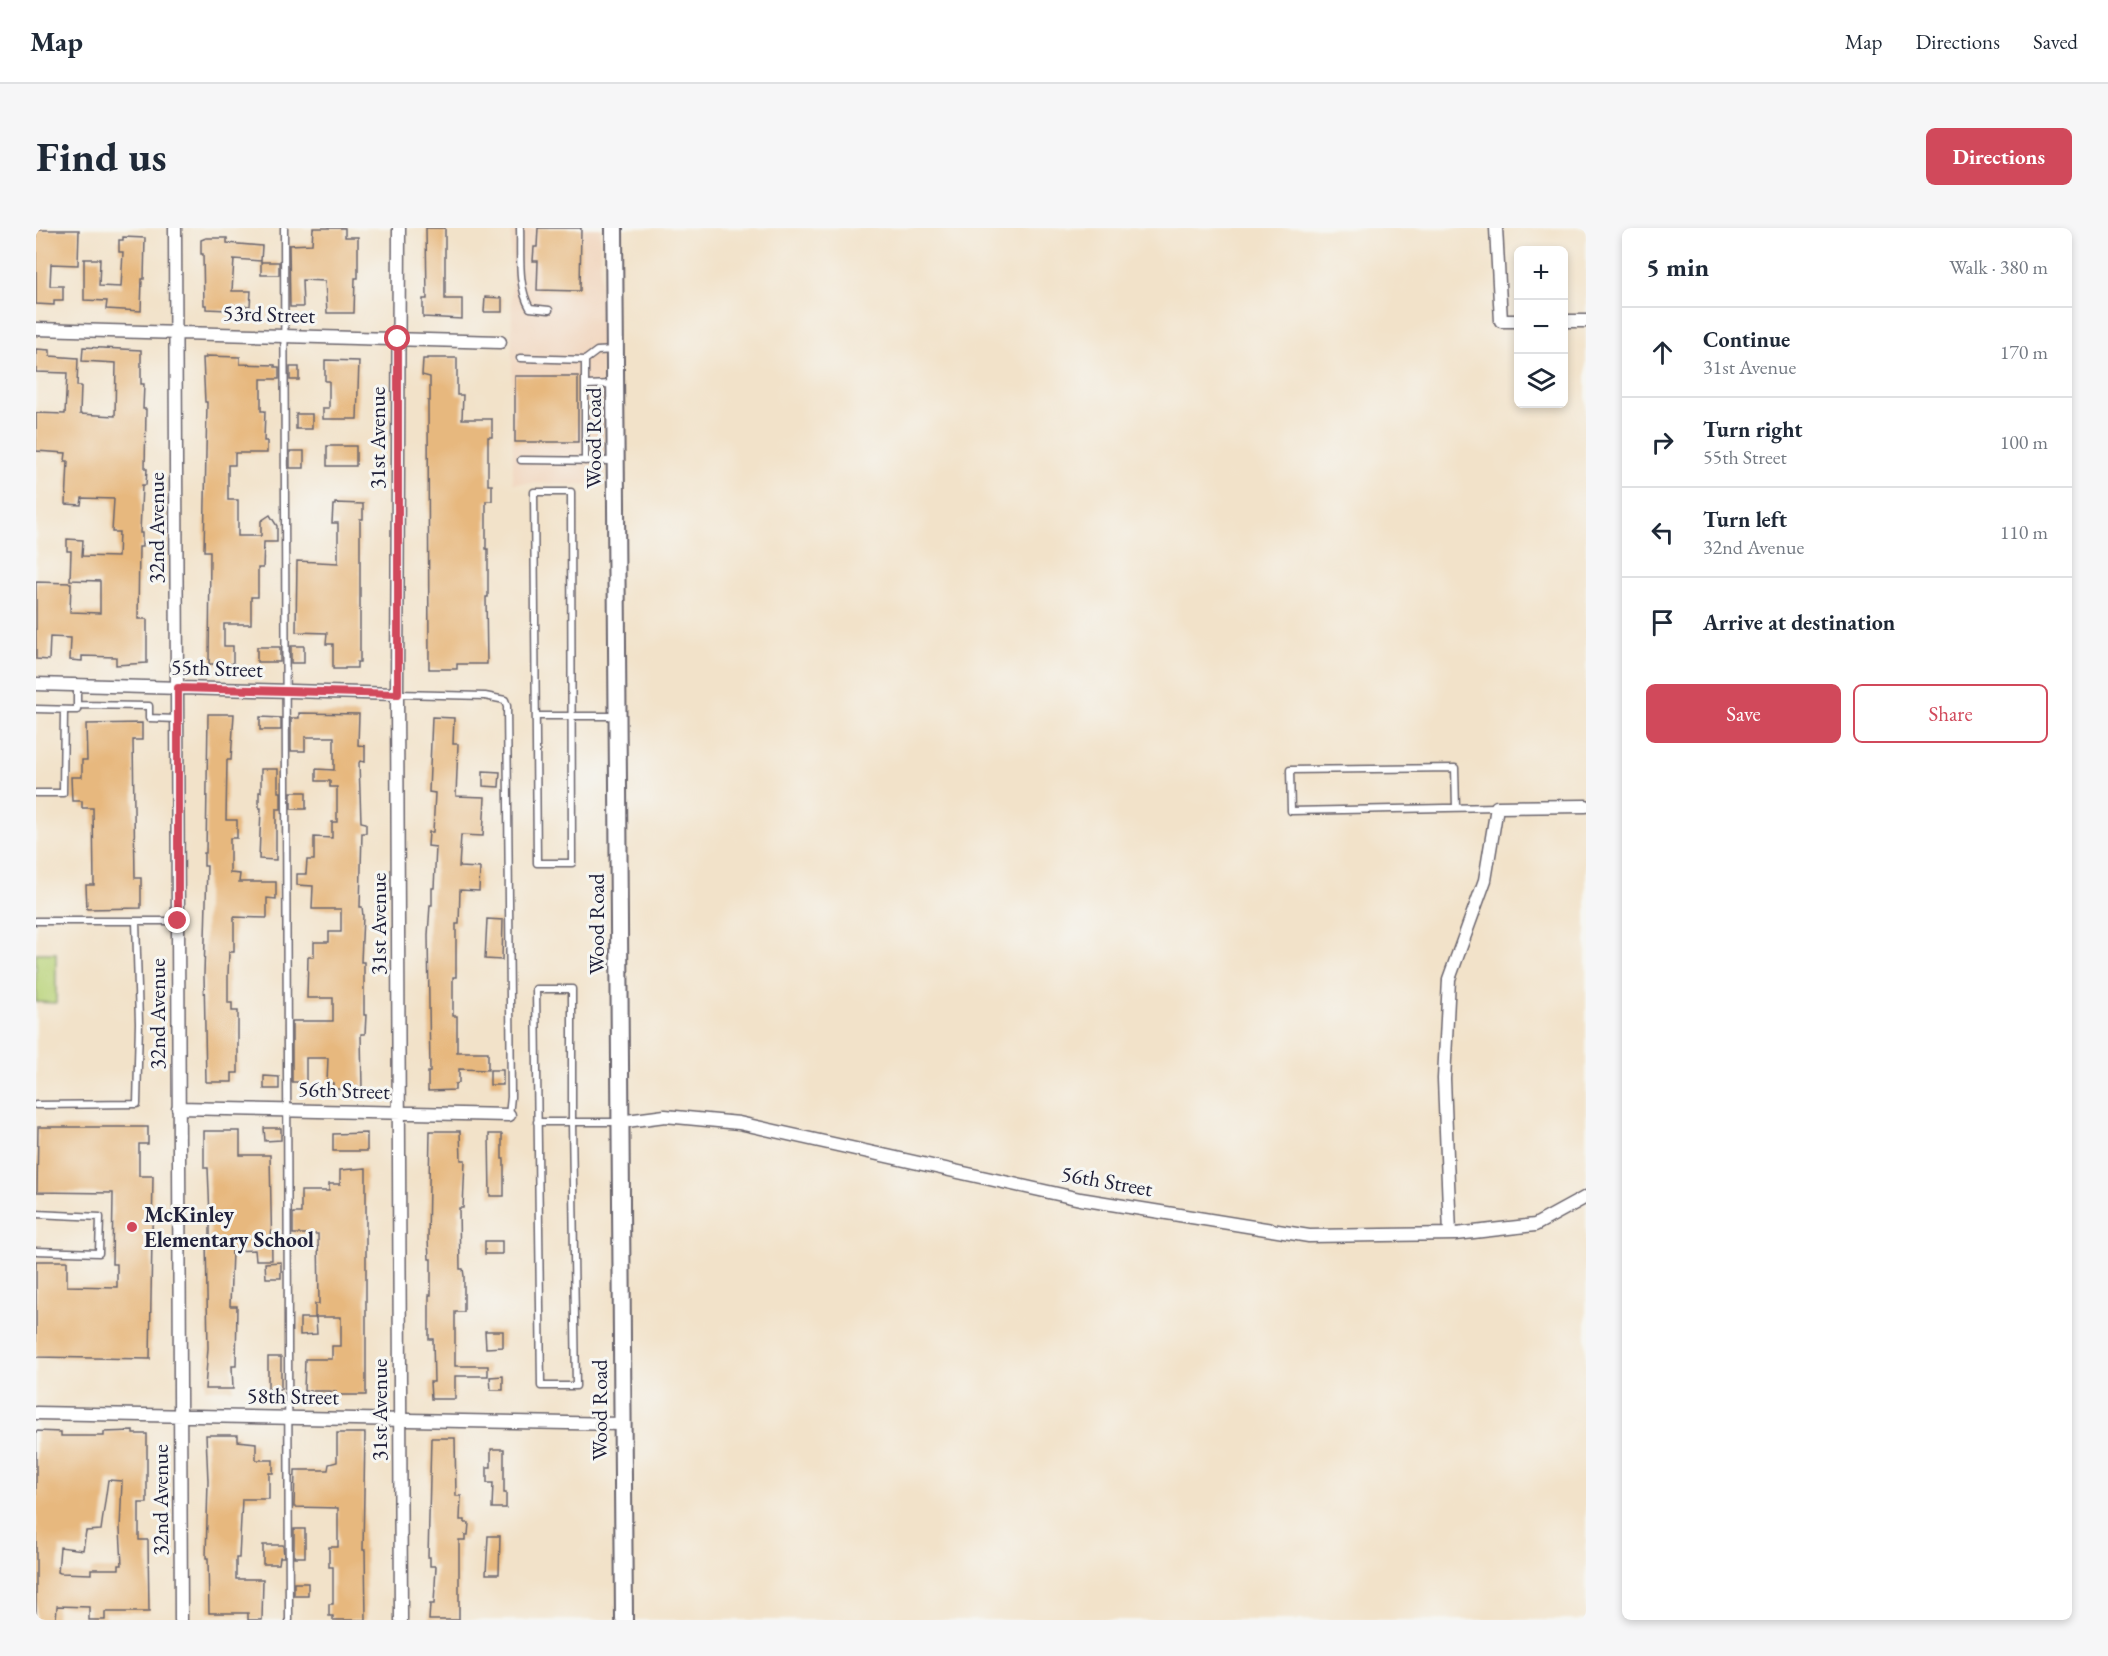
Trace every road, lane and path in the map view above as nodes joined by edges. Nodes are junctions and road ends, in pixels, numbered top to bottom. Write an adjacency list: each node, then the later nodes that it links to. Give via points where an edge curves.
1 (176, 228): 12 (street, 32nd Avenue)
2 (284, 228): 13 (lane)
3 (399, 228): 14 (street, 31st Avenue)
4 (520, 228): 7 (lane, via 524,298 530,308)
5 (614, 228): 16 (street, Wood Road)
6 (1496, 228): 8 (street, via 1501,321)
7 (549, 310)
8 (1514, 321)
9 (1568, 321): 10 (street)
10 (1586, 321)
11 (36, 329): 12 (street, 53rd Street)
12 (177, 332): 13 (street, 53rd Street); 26 (street, 32nd Avenue)
13 (284, 335): 14 (street, 53rd Street); 27 (lane)
14 (398, 339): 15 (street, 53rd Street); 28 (street, 31st Avenue)
15 (500, 342)
16 (615, 350): 18 (lane, via 597,351); 19 (street, Wood Road)
17 (520, 358): 18 (lane)
18 (585, 360): 20 (lane)
19 (615, 384): 20 (lane); 23 (street, Wood Road)
20 (586, 385): 22 (lane)
21 (521, 460): 22 (lane)
22 (585, 460): 23 (lane)
23 (615, 460): 34 (street, Wood Road)
24 (36, 684): 25 (street, 55th Street)
25 (76, 685): 26 (street, 55th Street); 29 (lane)
26 (178, 688): 27 (street, 55th Street); 35 (street, 32nd Avenue)
27 (285, 691): 28 (street, 55th Street); 45 (lane)
28 (398, 694): 46 (street, 31st Avenue); 47 (lane, via 491,697 505,700 507,706)
29 (77, 705): 31 (lane, via 77,710); 35 (lane, via 149,706 150,718)
30 (36, 709): 31 (lane)
31 (64, 710): 36 (lane, via 63,793)
32 (536, 716): 33 (lane); 33 (lane, via 537,863 572,863); 33 (lane, via 534,492 571,492)
33 (571, 716): 34 (lane)
34 (617, 717): 50 (street, Wood Road)
35 (178, 719): 42 (street, 32nd Avenue)
36 (36, 793)
37 (1586, 806): 38 (street)
38 (1497, 807): 39 (lane); 53 (street, via 1485,880 1449,979 1444,1079)
39 (1456, 808): 39 (lane, via 1292,811 1290,770 1455,768)
40 (36, 921): 41 (lane)
41 (136, 921): 42 (lane); 43 (lane, via 137,1104)
42 (178, 921): 44 (street, 32nd Avenue)
43 (36, 1105)
44 (178, 1108): 45 (street, 56th Street); 56 (street, 32nd Avenue)
45 (286, 1110): 46 (street, 56th Street); 57 (lane)
46 (400, 1113): 47 (street, 56th Street); 58 (street, 31st Avenue)
47 (509, 1115)
48 (537, 1122): 49 (lane); 49 (lane, via 536,988 573,988); 49 (lane, via 541,1386 576,1386)
49 (572, 1122): 50 (lane)
50 (620, 1122): 53 (street, 56th Street, via 665,1116 740,1123 1080,1199 1309,1236); 59 (street, Wood Road)
51 (1586, 1197): 53 (street, 56th Street, via 1535,1225)
52 (36, 1214): 54 (lane, via 100,1217 99,1252)
53 (1450, 1234)
54 (36, 1251)
55 (36, 1413): 56 (street, 58th Street)
56 (181, 1414): 57 (street, 58th Street); 60 (street, 32nd Avenue)
57 (288, 1417): 58 (street, 58th Street); 61 (lane)
58 (400, 1419): 59 (street, 58th Street); 62 (street, 31st Avenue)
59 (621, 1424): 63 (street, Wood Road)
60 (181, 1620)
61 (289, 1620)
62 (401, 1620)
63 (624, 1620)

